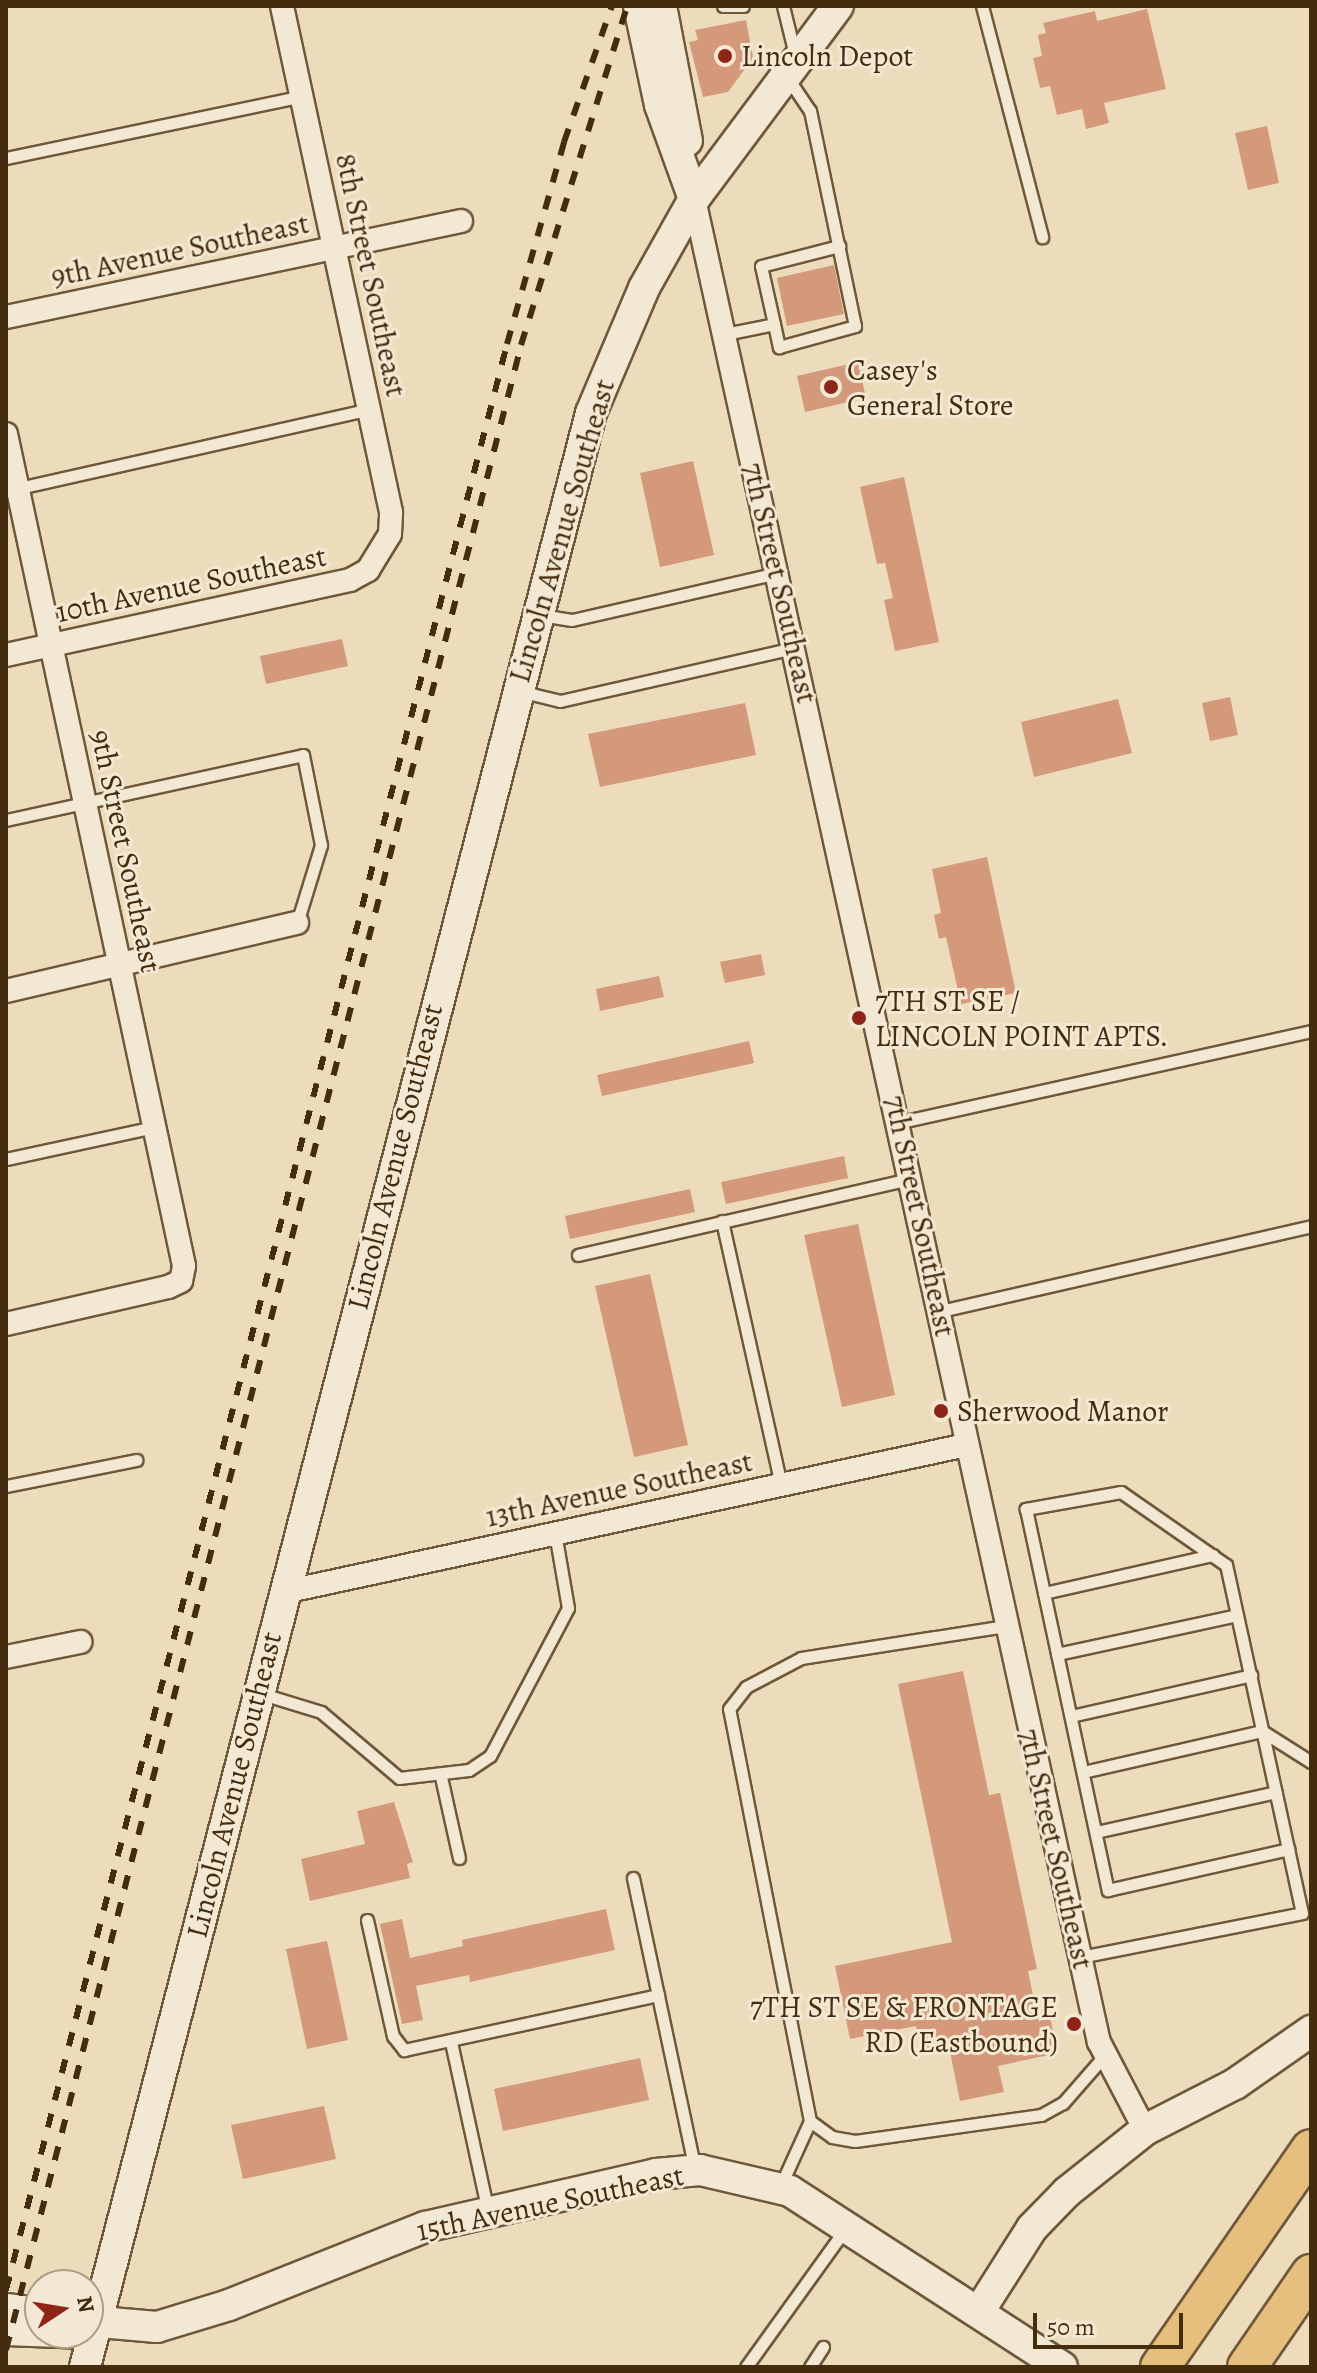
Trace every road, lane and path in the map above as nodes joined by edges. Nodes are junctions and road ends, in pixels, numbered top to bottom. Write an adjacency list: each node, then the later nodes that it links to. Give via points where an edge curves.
1 (282, 6): 10 (street, 8th Street Southeast)
2 (639, 6): 12 (street, 7th Street Southeast, via 660,105)
3 (661, 6): 12 (street, 7th Street Southeast)
4 (723, 6): 5 (lane)
5 (743, 6)
6 (783, 6): 9 (lane)
7 (838, 6): 9 (street, Lincoln Avenue Southeast)
8 (982, 6): 14 (lane)
9 (791, 67): 12 (street, Lincoln Avenue Southeast); 15 (lane, via 810,111)
10 (302, 96): 11 (lane); 16 (street, 8th Street Southeast)
11 (6, 158)
12 (694, 199): 19 (street, 7th Street Southeast); 25 (street, Lincoln Avenue Southeast, via 644,288 591,413)
13 (461, 221): 16 (street, 9th Avenue Southeast)
14 (1042, 237)
15 (839, 246): 18 (lane, via 761,266); 18 (lane, via 855,326 779,347)
16 (336, 248): 17 (street, 9th Avenue Southeast); 20 (street, 8th Street Southeast)
17 (6, 317)
18 (774, 324): 19 (lane)
19 (725, 334): 24 (street, 7th Street Southeast)
20 (370, 409): 22 (lane); 23 (street, 8th Street Southeast, via 391,512)
21 (6, 434): 22 (street, 9th Street Southeast)
22 (12, 489): 26 (street, 9th Street Southeast)
23 (380, 555): 26 (street, 10th Avenue Southeast, via 350,580)
24 (778, 573): 25 (lane, via 572,620); 27 (street, 7th Street Southeast)
25 (535, 614): 29 (street, Lincoln Avenue Southeast)
26 (52, 645): 28 (street, 10th Avenue Southeast); 30 (street, 9th Street Southeast)
27 (795, 648): 29 (lane, via 560,701); 36 (street, 7th Street Southeast)
28 (6, 655)
29 (515, 690): 51 (street, Lincoln Avenue Southeast)
30 (85, 801): 31 (lane); 32 (lane, via 303,755 321,845); 33 (street, 9th Street Southeast)
31 (6, 820)
32 (297, 923): 33 (street)
33 (120, 966): 34 (street); 37 (street, 9th Street Southeast)
34 (6, 991)
35 (1311, 1031): 36 (lane)
36 (901, 1122): 39 (street, 7th Street Southeast)
37 (154, 1127): 38 (lane); 44 (street, 9th Street Southeast, via 184,1266 181,1281)
38 (6, 1159)
39 (913, 1177): 40 (lane); 43 (street, 7th Street Southeast)
40 (722, 1221): 42 (lane); 47 (lane)
41 (1311, 1226): 43 (lane)
42 (578, 1255)
43 (941, 1311): 45 (street, 7th Street Southeast)
44 (6, 1324)
45 (966, 1445): 47 (street, 13th Avenue Southeast); 54 (street, 7th Street Southeast)
46 (136, 1460): 48 (lane)
47 (781, 1485): 49 (street, 13th Avenue Southeast)
48 (6, 1486)
49 (555, 1533): 51 (street, 13th Avenue Southeast); 64 (lane, via 568,1608 490,1756)
50 (1213, 1555): 52 (lane); 52 (lane, via 1121,1492 1026,1509); 53 (lane, via 1226,1565)
51 (284, 1592): 59 (street, Lincoln Avenue Southeast)
52 (1044, 1593): 56 (lane)
53 (1237, 1615): 56 (lane); 58 (lane)
54 (1006, 1626): 72 (street, 7th Street Southeast); 77 (lane, via 801,1658 746,1687 729,1709)
55 (80, 1642): 57 (street)
56 (1057, 1654): 60 (lane)
57 (6, 1657)
58 (1251, 1675): 60 (lane); 61 (lane)
59 (258, 1693): 64 (lane, via 321,1712 399,1778); 84 (street, Lincoln Avenue Southeast)
60 (1071, 1716): 63 (lane)
61 (1262, 1731): 62 (lane); 63 (lane); 65 (lane)
62 (1311, 1762)
63 (1083, 1772): 66 (lane)
64 (441, 1777): 68 (lane)
65 (1276, 1792): 66 (lane); 67 (lane)
66 (1096, 1832): 67 (lane, via 1108,1890)
67 (1288, 1849): 70 (lane)
68 (459, 1858)
69 (633, 1878): 73 (lane)
70 (1306, 1911): 72 (lane)
71 (367, 1920): 75 (lane, via 397,2047)
72 (1080, 1957): 76 (street, 7th Street Southeast)
73 (658, 1995): 75 (lane); 80 (lane)
74 (1311, 2031): 78 (street, via 1235,2084)
75 (451, 2042): 82 (lane)
76 (1105, 2055): 77 (lane, via 1063,2103 1041,2115 855,2141 832,2137); 78 (street, 7th Street Southeast)
77 (810, 2121): 81 (lane)
78 (1145, 2130): 86 (street, via 1032,2228)
79 (1311, 2149): 92 (highway)
80 (695, 2171): 81 (street, 15th Avenue Southeast); 82 (street, 15th Avenue Southeast, via 656,2174)
81 (780, 2188): 83 (street, 15th Avenue Southeast)
82 (488, 2212): 87 (street, 15th Avenue Southeast, via 425,2227 229,2305 157,2327)
83 (848, 2226): 86 (street, 15th Avenue Southeast); 88 (lane)
84 (104, 2272)
85 (1311, 2274): 93 (highway)
86 (980, 2310): 91 (street, 15th Avenue Southeast)
87 (104, 2328)
88 (746, 2367)
89 (810, 2367): 90 (lane, via 823,2347)
90 (823, 2367)
91 (1062, 2367)
92 (1160, 2367)
93 (1247, 2367)

